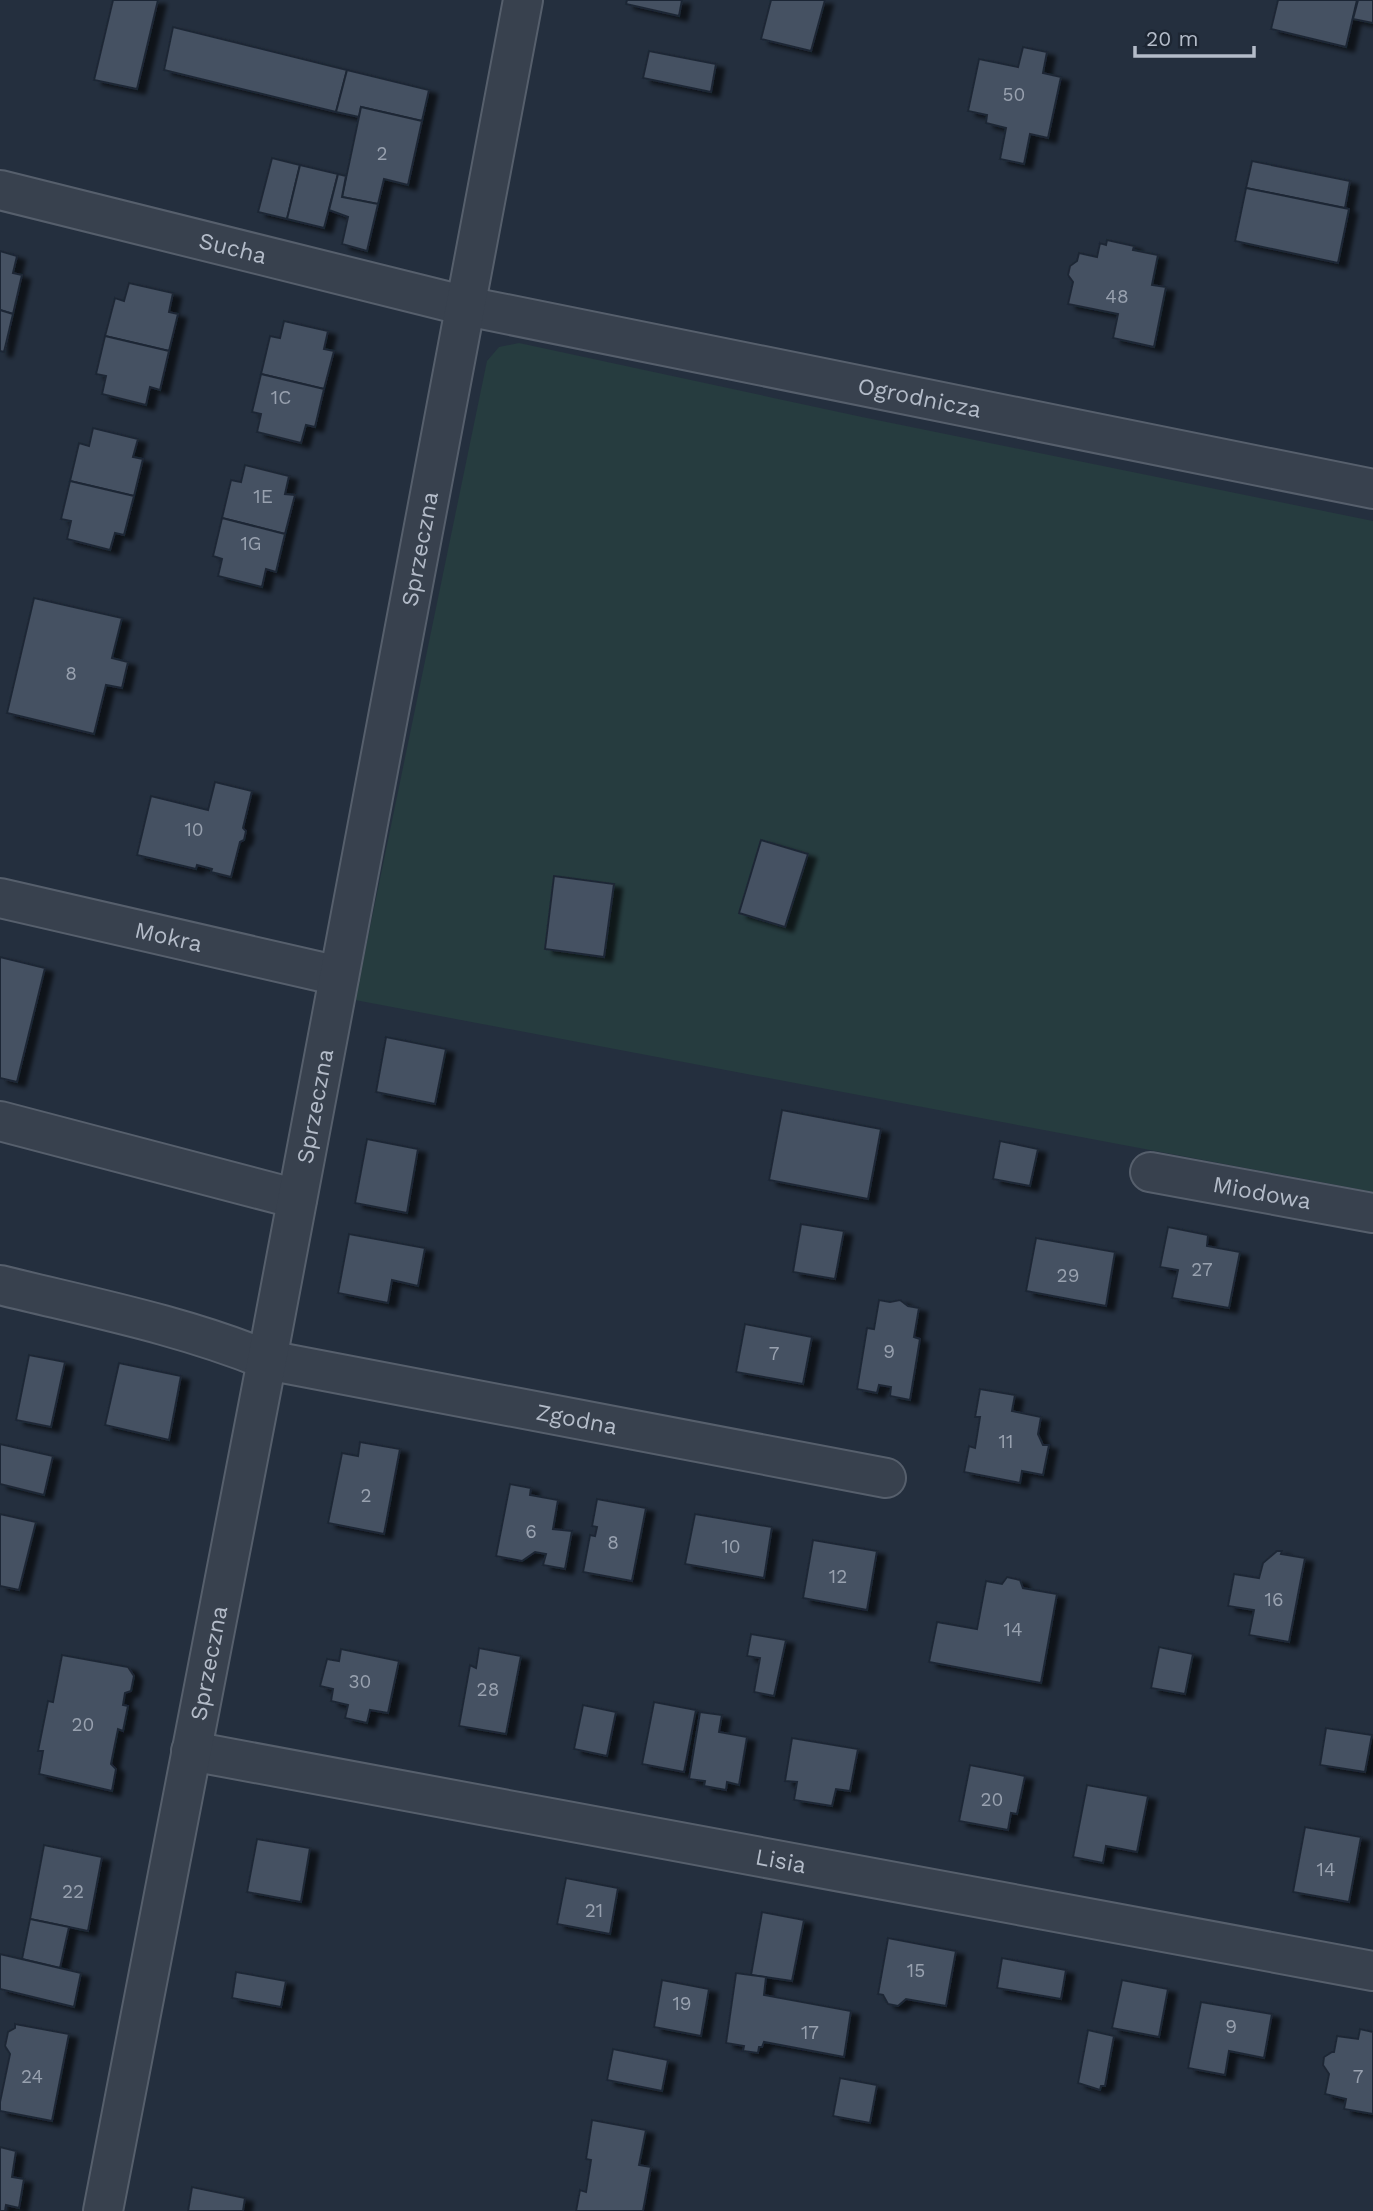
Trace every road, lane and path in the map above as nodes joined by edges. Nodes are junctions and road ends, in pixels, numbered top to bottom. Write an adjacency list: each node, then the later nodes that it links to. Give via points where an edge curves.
1 (523, 0): 3 (street, Sprzeczna)
2 (0, 191): 3 (street, Sucha)
3 (466, 306): 4 (street, Ogrodnicza); 6 (street, Sprzeczna)
4 (1373, 489)
5 (0, 898): 6 (street, Mokra)
6 (339, 976): 9 (street, Sprzeczna)
7 (0, 1121): 9 (street)
8 (1150, 1172): 10 (street, Miodowa)
9 (297, 1199): 12 (street, Sprzeczna)
10 (1373, 1213)
11 (0, 1285): 12 (street, Zgodna, via 173,1328)
12 (267, 1360): 13 (street, Zgodna); 14 (street, Sprzeczna)
13 (886, 1478)
14 (191, 1751): 15 (street, Lisia); 16 (street, Sprzeczna)
15 (1373, 1971)
16 (103, 2211)

